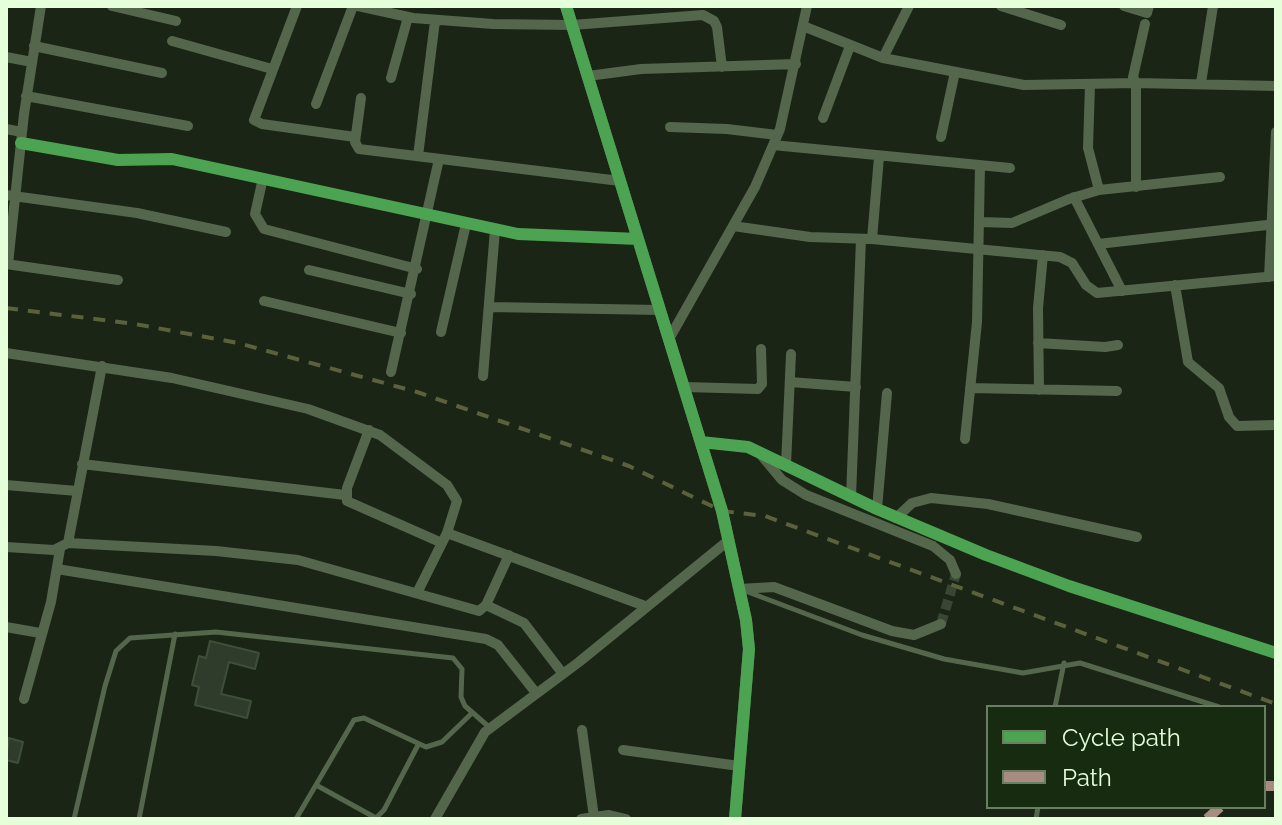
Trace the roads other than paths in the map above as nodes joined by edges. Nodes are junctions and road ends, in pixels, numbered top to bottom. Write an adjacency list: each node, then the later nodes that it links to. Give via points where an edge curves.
1 (41, 6): 21 (street)
2 (112, 6): 14 (street)
3 (297, 6): 28 (street)
4 (356, 6): 11 (street); 39 (street)
5 (566, 6): 17 (street)
6 (807, 6): 19 (street)
7 (909, 6): 24 (street)
8 (1001, 6): 18 (street)
9 (1124, 6): 10 (street, via 1147,13)
10 (1149, 6)
11 (394, 10): 13 (street)
12 (1212, 12): 34 (street)
13 (408, 17): 15 (street); 32 (street)
14 (176, 21)
15 (435, 21): 17 (street); 49 (street)
16 (1145, 24): 33 (street)
17 (572, 25): 27 (street, via 708,17 717,27); 31 (street)
18 (1061, 25)
19 (803, 26): 22 (street); 26 (street)
20 (172, 41): 28 (street)
21 (34, 46): 25 (street); 30 (street)
22 (850, 46): 24 (street); 40 (street)
23 (6, 57): 25 (street)
24 (883, 58): 29 (street)
25 (32, 62): 37 (street)
26 (796, 64): 27 (street); 48 (street)
27 (722, 67): 31 (street)
28 (272, 69): 46 (street, via 254,115 257,123)
29 (955, 72): 35 (street, via 1024,85); 47 (street)
30 (162, 73)
31 (588, 76): 56 (street)
32 (391, 78)
33 (1136, 83): 34 (street); 35 (street); 57 (street)
34 (1201, 83): 36 (street)
35 (1090, 84): 58 (street, via 1088,148)
36 (1276, 86)
37 (26, 96): 41 (street); 45 (street)
38 (361, 98): 46 (street)
39 (316, 104)
40 (823, 118)
41 (188, 126)
42 (670, 127): 48 (street, via 727,129)
43 (6, 129): 45 (street)
44 (1276, 132): 64 (street)
45 (21, 137): 55 (street, via 127,161 172,159); 59 (street)
46 (355, 137): 49 (street, via 359,149)
47 (941, 137)
48 (775, 140): 50 (street); 65 (street)
49 (418, 156): 51 (street)
50 (879, 157): 52 (street); 69 (street)
51 (439, 159): 56 (street); 61 (street)
52 (980, 166): 53 (street); 62 (street)
53 (1010, 168)
54 (1220, 177): 57 (street)
55 (263, 178): 61 (street); 74 (street, via 255,214 264,229)
56 (620, 181): 68 (street)
57 (1136, 187): 58 (street)
58 (1099, 190): 60 (street)
59 (10, 196): 67 (street, via 137,213); 73 (street)
60 (1074, 197): 62 (street, via 1012,223); 70 (street)
61 (428, 215): 63 (street); 74 (street)
62 (980, 222): 71 (street)
63 (466, 224): 66 (street); 84 (street)
64 (1273, 224): 70 (street); 76 (street)
65 (733, 226): 69 (street); 86 (street)
66 (495, 230): 68 (street, via 544,238); 82 (street)
67 (226, 232)
68 (638, 239): 83 (street)
69 (867, 239): 71 (street); 97 (street)
70 (1098, 244): 79 (street)
71 (981, 248): 72 (street); 98 (street)
72 (1043, 255): 79 (street, via 1072,263 1091,291); 87 (street)
73 (7, 264): 77 (street)
74 (417, 269): 80 (street)
75 (309, 270): 80 (street)
76 (1272, 276): 78 (street)
77 (118, 280)
78 (1175, 285): 79 (street); 102 (street, via 1188,362 1219,388 1237,426)
79 (1122, 291)
80 (411, 294): 85 (street)
81 (264, 301): 85 (street)
82 (490, 307): 83 (street); 94 (street)
83 (660, 310): 86 (street)
84 (441, 332)
85 (401, 333): 93 (street)
86 (669, 339): 96 (street)
87 (1038, 343): 88 (street); 99 (street)
88 (1118, 345)
89 (761, 349): 96 (street, via 758,389)
90 (6, 353): 92 (street)
91 (791, 354): 95 (street)
92 (102, 366): 103 (street, via 308,409); 107 (street)
93 (391, 372)
94 (483, 376)
95 (790, 382): 97 (street); 108 (street)
96 (684, 387): 105 (street)
97 (856, 387): 112 (street)
98 (970, 388): 99 (street); 104 (street)
99 (1039, 390): 100 (street)
100 (1117, 391)
101 (887, 393): 113 (street)
102 (1276, 425)
103 (369, 430): 111 (street); 116 (street, via 400,447 454,493 457,507)
104 (965, 439)
105 (701, 442): 106 (street); 117 (street)
106 (760, 453): 108 (street); 122 (street, via 782,480 806,495 933,546 950,560)
107 (82, 464): 110 (street); 111 (street)
108 (786, 465): 112 (street)
109 (6, 485): 110 (street)
110 (77, 491): 118 (street)
111 (345, 495): 116 (street, via 351,505)
112 (851, 497): 113 (street)
113 (877, 509): 114 (street)
114 (896, 518): 115 (street, via 912,503 931,498 988,504); 131 (street, via 1069,586)
115 (1137, 537)
116 (444, 538): 120 (street); 124 (street)
117 (729, 540): 123 (street); 126 (street)
118 (64, 546): 119 (street); 121 (street); 124 (street, via 200,550 298,560)
119 (6, 547)
120 (509, 555): 125 (street); 126 (street)
121 (57, 569): 129 (street); 134 (street, via 486,639 498,645)
122 (956, 574)
123 (739, 589): 127 (street, via 774,587 914,635); 132 (lane, via 862,635 981,668 1023,673); 143 (street, via 749,649)
124 (417, 593): 125 (street, via 473,611)
125 (486, 605): 133 (street, via 524,623)
126 (645, 606): 133 (street)
127 (941, 624)
128 (6, 627): 129 (street)
129 (40, 633): 135 (street)
130 (175, 634): 138 (lane, via 216,632 453,658 462,669 461,697); 146 (lane, via 130,638 116,651); 147 (lane)
131 (1276, 653)
132 (1064, 663): 136 (lane); 137 (lane, via 1080,663)
133 (563, 674): 134 (street)
134 (536, 693): 139 (street)
135 (24, 699)
136 (1055, 705)
137 (1213, 705)
138 (471, 714): 139 (lane); 141 (lane, via 442,742)
139 (490, 728): 149 (street, via 474,746)
140 (582, 730): 145 (street)
141 (418, 745): 144 (lane, via 364,718 354,720); 144 (lane, via 376,818)
142 (623, 750): 143 (street)
143 (739, 766): 152 (street)
144 (316, 785): 148 (lane)
145 (594, 817): 150 (street); 151 (street)
146 (74, 819)
147 (139, 819)
148 (296, 819)
149 (435, 819)
150 (581, 819)
151 (626, 819)
152 (735, 819)

